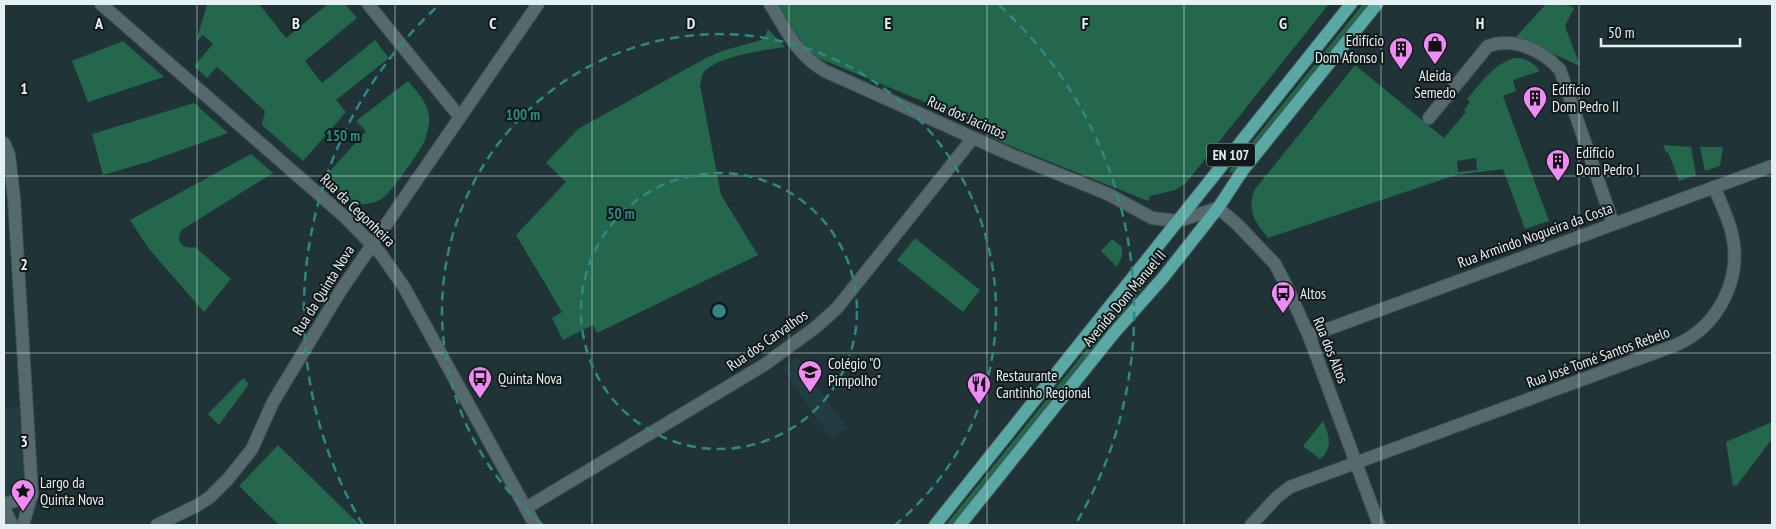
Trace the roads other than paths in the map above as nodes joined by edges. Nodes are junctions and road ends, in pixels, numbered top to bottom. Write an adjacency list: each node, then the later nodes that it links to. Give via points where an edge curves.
1 (101, 4): 16 (street, Rua da Cegonheira)
2 (368, 4): 7 (street)
3 (538, 4): 7 (street, Rua da Quinta Nova)
4 (770, 4): 9 (street, Rua dos Jacintos, via 800,53 814,65)
5 (1351, 4): 14 (main road, Avenida Dom Manuel II / EN 107)
6 (1376, 4): 13 (main road, Avenida Dom Manuel II, via 1244,170)
7 (459, 116): 16 (street, Rua da Quinta Nova)
8 (1429, 118): 15 (street, via 1488,46 1515,44 1541,54 1560,70)
9 (973, 138): 14 (street, Rua dos Jacintos, via 1108,194 1152,218); 21 (street, Rua dos Carvalhos, via 837,308 816,327 764,365)
10 (4, 143): 19 (street, via 9,155 14,199)
11 (1772, 166): 12 (street, Rua Armindo Nogueira da Costa)
12 (1714, 187): 15 (street, Rua Armindo Nogueira da Costa); 18 (street, Rua José Tomé Santos Rebelo, via 1731,230 1733,271 1728,291 1717,312 1698,332 1676,345)
13 (1218, 208): 14 (street); 17 (street, Rua dos Altos, via 1275,264); 27 (main road, Avenida Dom Manuel II)
14 (1178, 221): 26 (main road, Avenida Dom Manuel II / EN 107)
15 (1613, 224): 17 (street, Rua Armindo Nogueira da Costa)
16 (372, 243): 21 (street, Rua da Cegonheira, via 401,282); 24 (street, Rua da Quinta Nova, via 273,402 252,449 210,497)
17 (1309, 336): 18 (street, Rua dos Altos)
18 (1357, 462): 28 (street, Rua José Tomé Santos Rebelo, via 1290,487 1277,496); 29 (street, Rua dos Altos)
19 (32, 496): 20 (street); 23 (street)
20 (4, 506): 22 (street)
21 (526, 508): 25 (street, Rua da Cegonheira)
22 (12, 525)
23 (23, 525)
24 (157, 525)
25 (535, 525)
26 (935, 525)
27 (960, 525)
28 (1251, 525)
29 (1380, 525)

